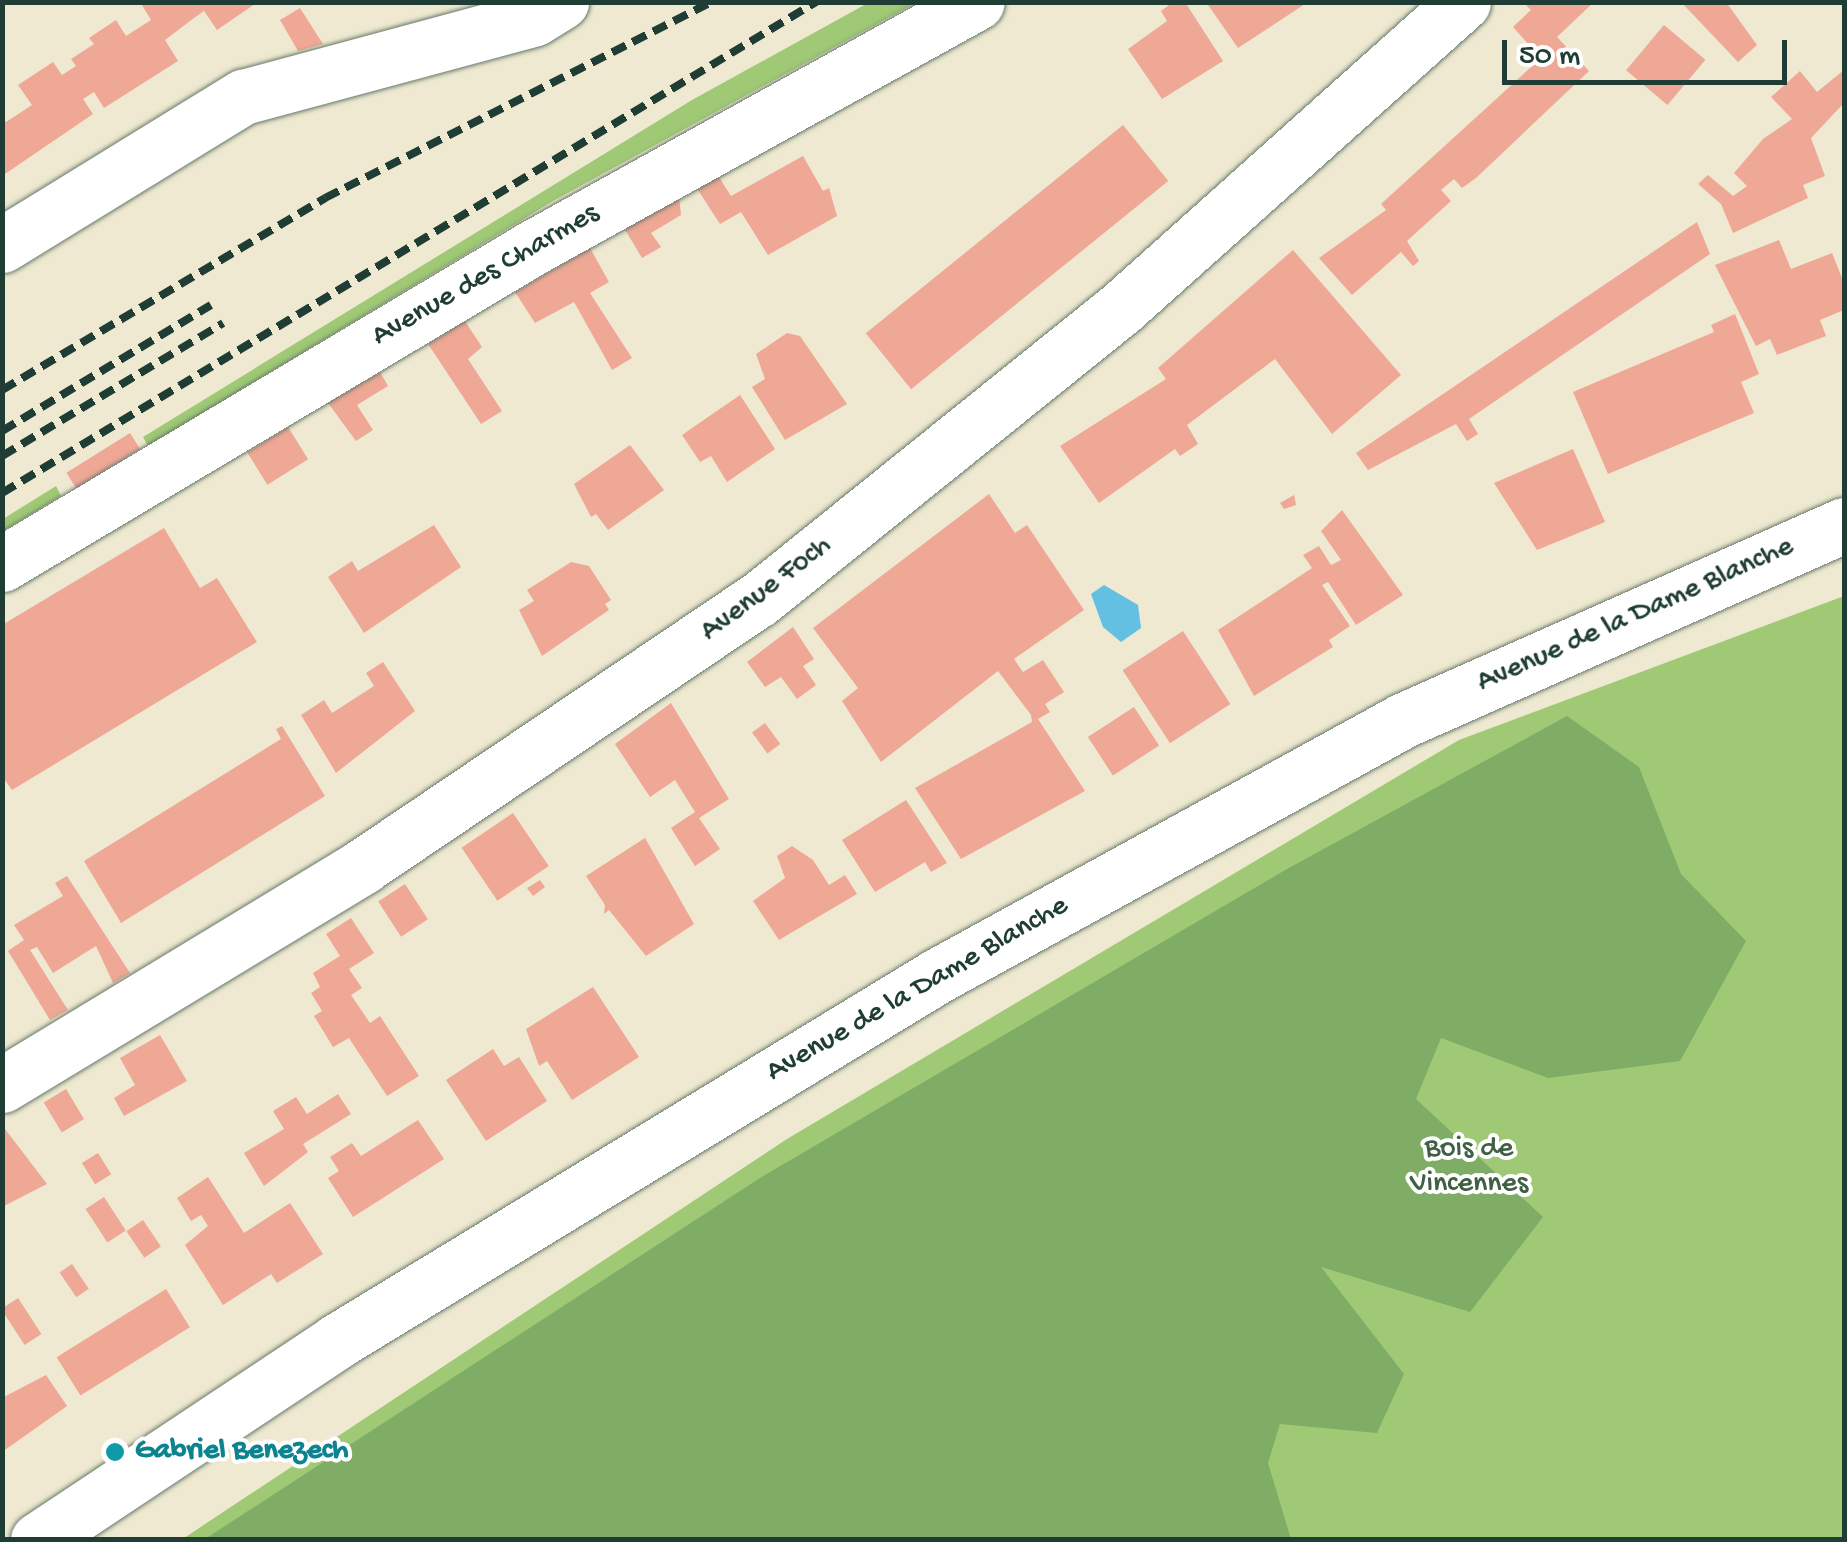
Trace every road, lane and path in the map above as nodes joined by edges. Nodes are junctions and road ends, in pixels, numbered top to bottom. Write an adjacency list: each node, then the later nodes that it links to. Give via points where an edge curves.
1 (561, 2): 4 (street, via 535,18 242,98)
2 (977, 2): 6 (street, Avenue des Charmes, via 549,238)
3 (1463, 2): 7 (street, Avenue Foch, via 1120,309 758,600 363,866)
4 (2, 245)
5 (1844, 525): 8 (street, Avenue de la Dame Blanche, via 1404,720 937,976 336,1341)
6 (2, 564)
7 (2, 1085)
8 (38, 1540)

